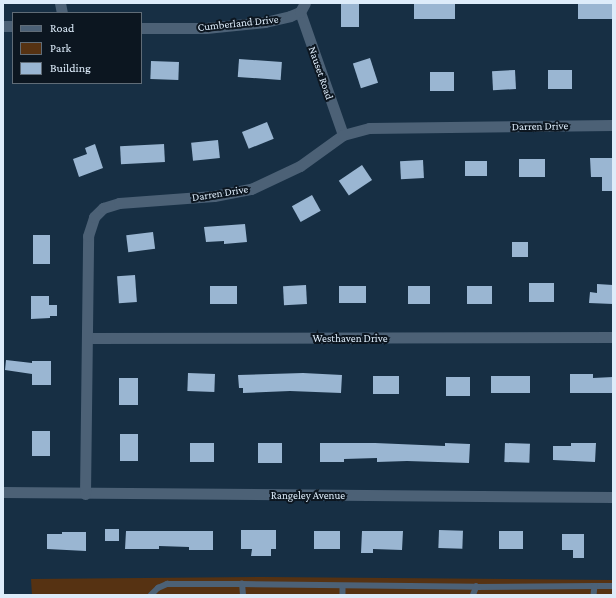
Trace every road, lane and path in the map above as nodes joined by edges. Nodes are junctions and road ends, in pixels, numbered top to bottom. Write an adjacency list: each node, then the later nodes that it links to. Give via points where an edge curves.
1 (302, 7): 2 (street, Cumberland Drive, via 279,20 223,28); 4 (street, Nauset Road)
2 (142, 28)
3 (613, 125): 4 (street, Darren Drive, via 379,127)
4 (343, 135): 6 (street, Darren Drive, via 300,166 251,188 214,196 119,203 98,212 91,223 88,236)
5 (613, 337): 6 (street, Westhaven Drive)
6 (87, 338): 8 (street, Darren Drive)
7 (3, 492): 8 (street, Rangeley Avenue)
8 (85, 494): 9 (street, Rangeley Avenue)
9 (613, 497)
10 (242, 584): 11 (lane); 15 (lane, via 166,584); 16 (lane)
11 (343, 586): 14 (lane); 17 (lane)
12 (595, 586): 13 (lane); 14 (lane); 19 (lane)
13 (613, 586)
14 (476, 587): 18 (lane)
15 (151, 595)
16 (243, 595)
17 (343, 595)
18 (473, 595)
19 (594, 595)

